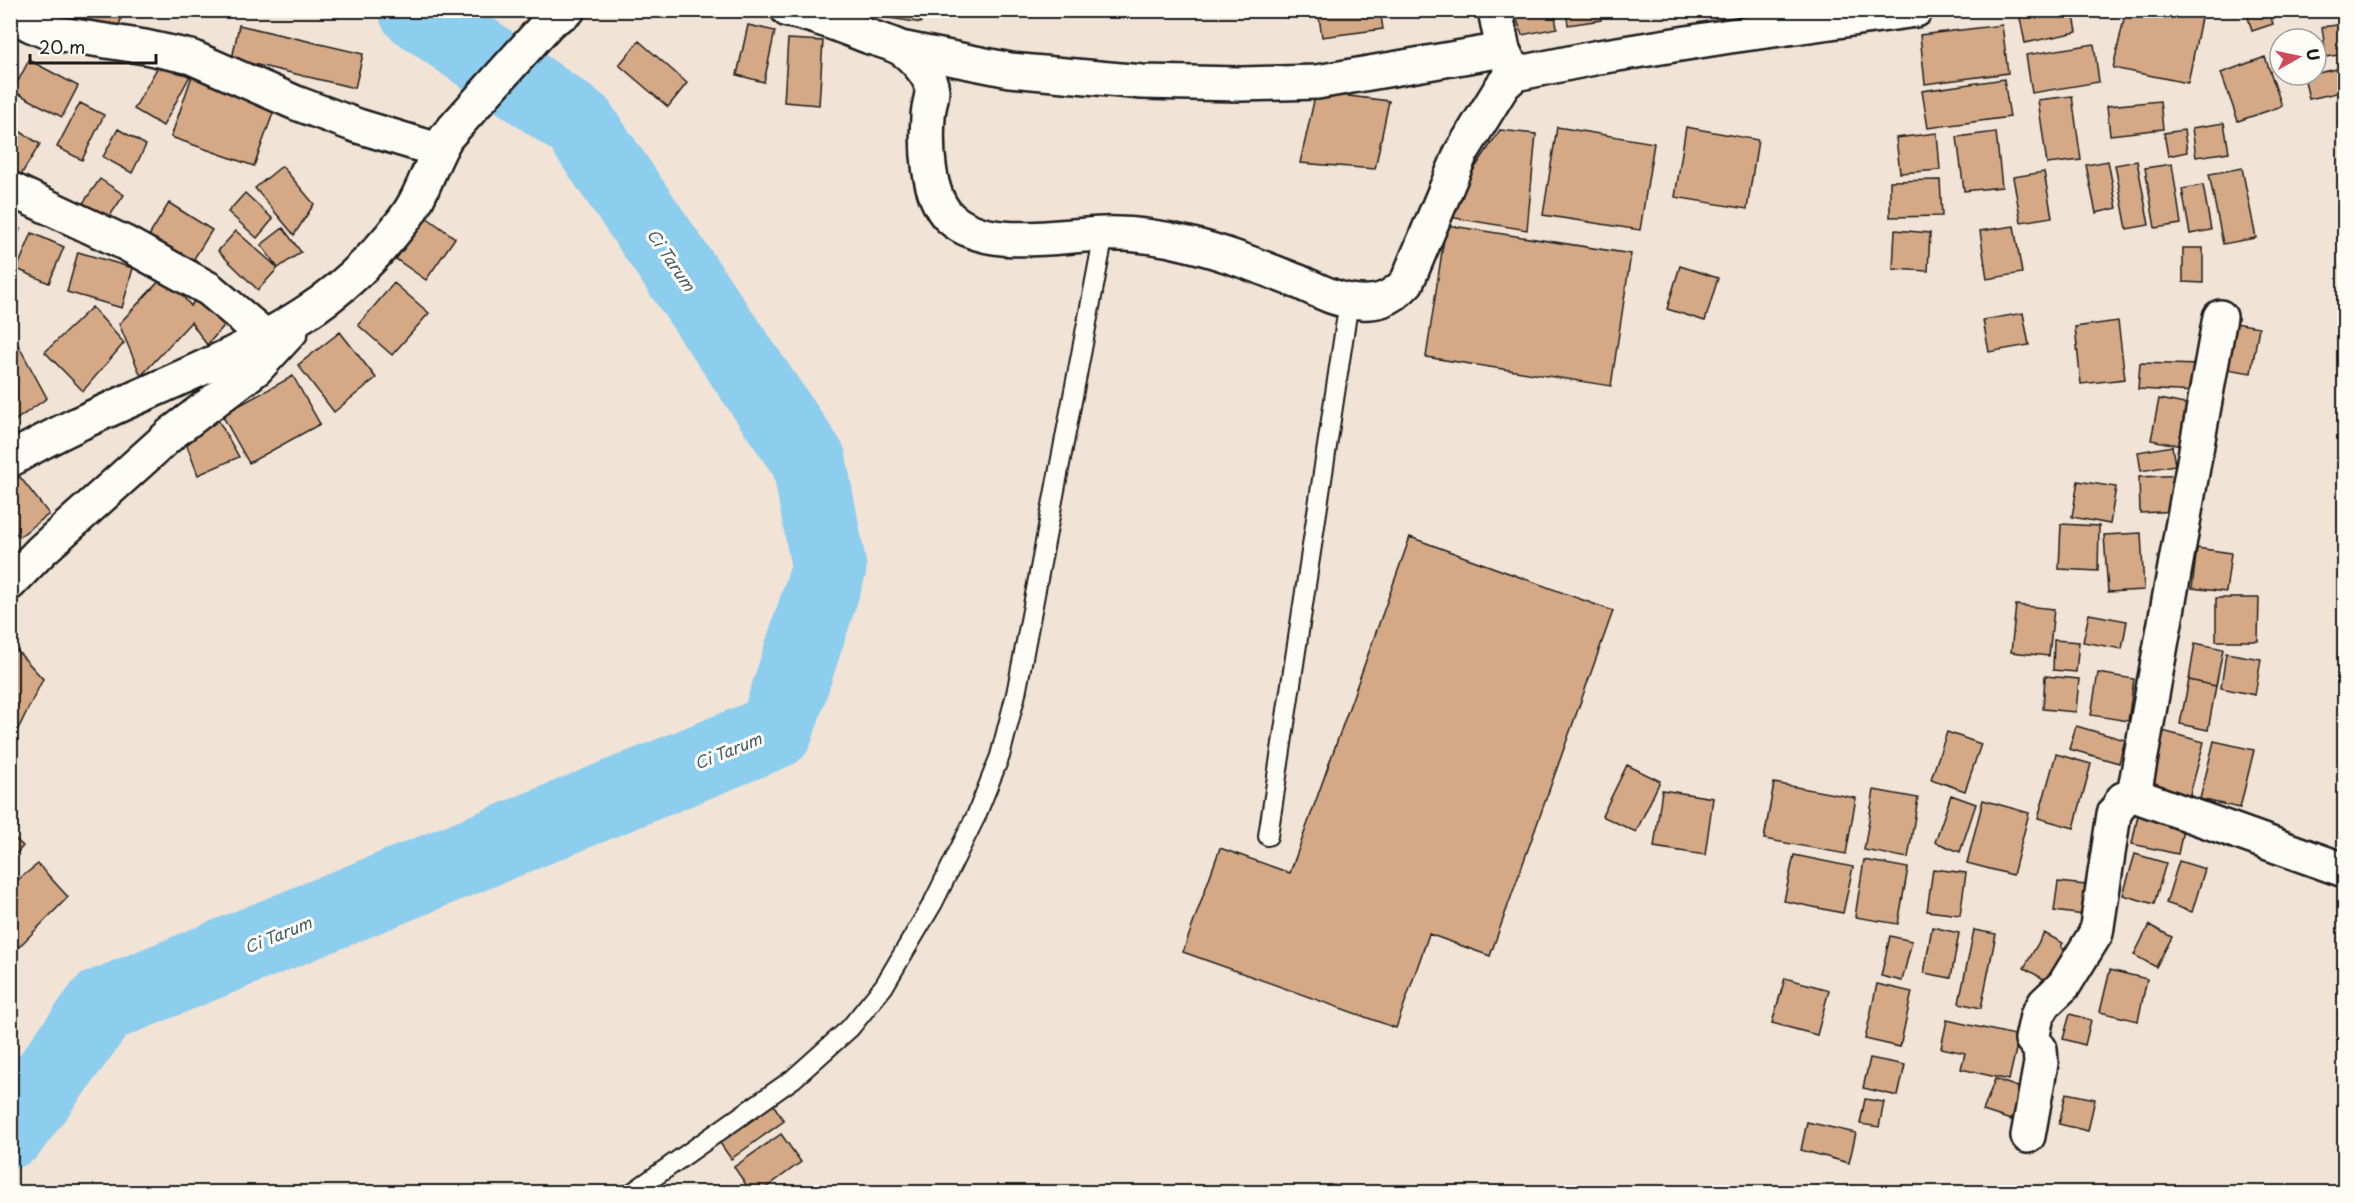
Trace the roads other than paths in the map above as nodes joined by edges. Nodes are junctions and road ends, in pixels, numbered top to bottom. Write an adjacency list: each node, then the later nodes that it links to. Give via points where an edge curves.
1 (788, 10): 7 (street)
2 (1495, 10): 8 (street)
3 (1916, 10): 6 (street)
4 (10, 13): 9 (street, via 48,32 191,57 358,126)
5 (559, 16): 9 (street)
6 (1727, 23): 8 (street, via 1599,57)
7 (900, 48): 8 (street, via 1010,70 1142,82 1317,82); 11 (street, via 928,78 932,90 927,118 930,176 939,202 950,217 973,231 999,238)
8 (1509, 62): 12 (street, via 1503,85 1461,153 1407,282 1392,297 1380,301)
9 (442, 143): 13 (street, via 405,219 348,281)
10 (10, 189): 15 (street, via 125,243 209,289)
11 (1104, 234): 12 (street, via 1142,235 1206,248); 22 (lane, via 1016,694 1000,756 976,816 897,965 850,1028 793,1079)
12 (1349, 301): 19 (lane)
13 (306, 314): 15 (street); 17 (street, via 256,369 172,433)
14 (2220, 317): 18 (street)
15 (266, 337): 16 (street)
16 (10, 460)
17 (10, 583)
18 (2134, 795): 20 (street); 21 (street, via 2123,799 2114,814 2096,933 2064,985 2037,1017 2032,1039 2040,1049 2041,1063)
19 (1268, 837)
20 (2344, 870)
21 (2028, 1136)
22 (633, 1192)

